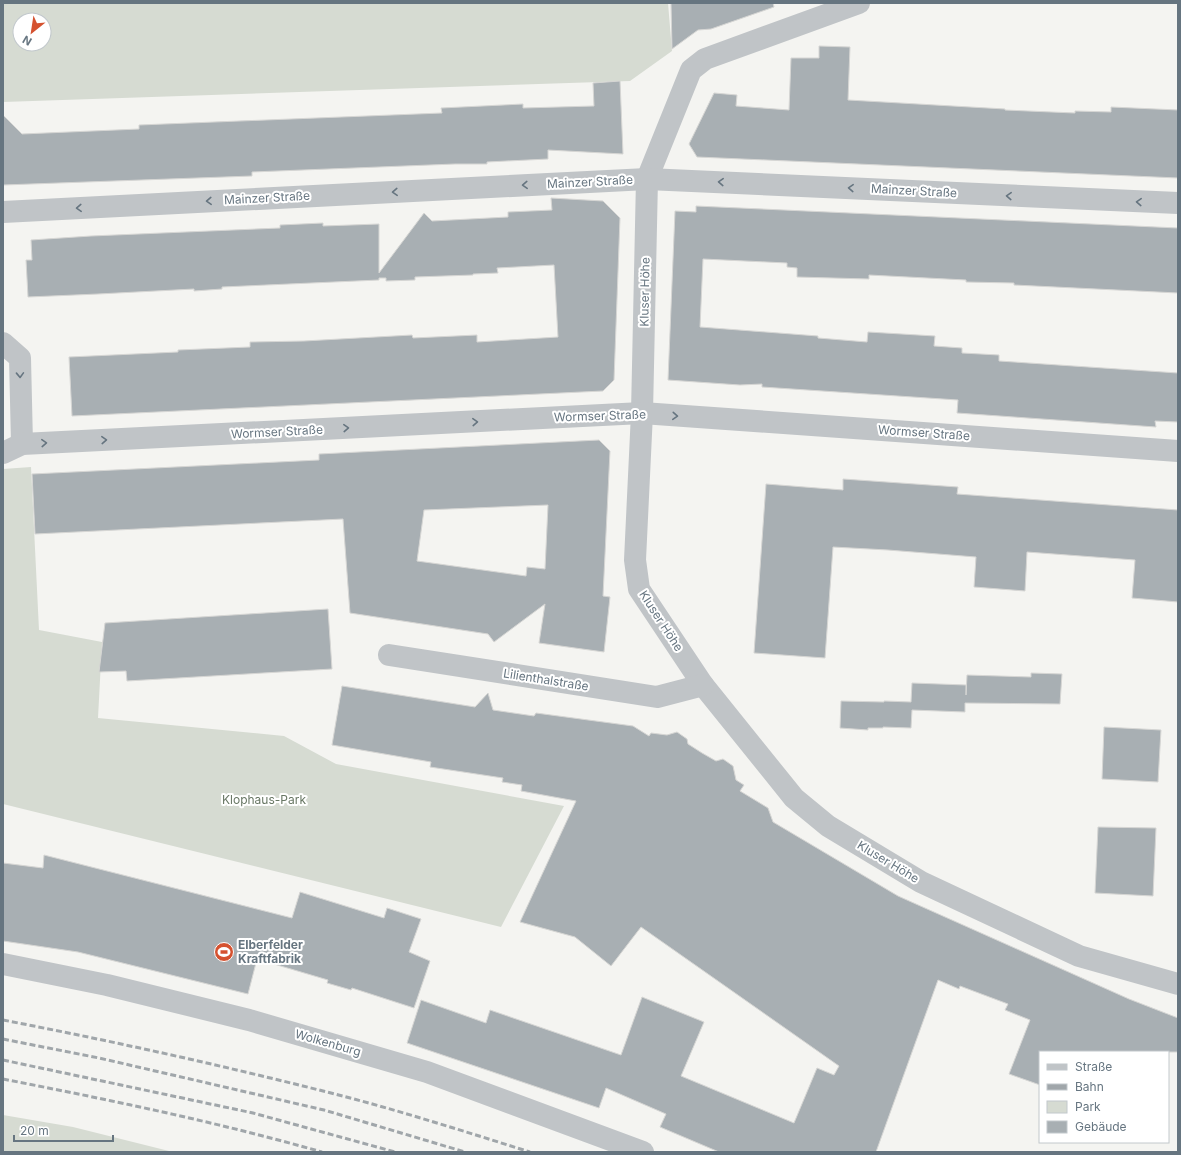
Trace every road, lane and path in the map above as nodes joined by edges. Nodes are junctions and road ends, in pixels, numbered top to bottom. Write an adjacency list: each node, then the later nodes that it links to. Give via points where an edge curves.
1 (858, 3): 2 (street, Kluser Höhe, via 705,59 691,70)
2 (647, 179): 3 (street, Mainzer Straße, one-way to 2); 4 (street, Mainzer Straße, one-way to 4); 6 (street, Kluser Höhe)
3 (1178, 203)
4 (3, 212)
5 (3, 343): 7 (street, Wormser Straße, one-way to 7, via 20,358)
6 (642, 413): 7 (street, Wormser Straße, one-way to 6); 8 (street, Wormser Straße, one-way to 8); 10 (street, Kluser Höhe, via 634,560 639,589)
7 (13, 449)
8 (1178, 451)
9 (389, 655): 10 (street, Lilienthalstraße, via 657,698)
10 (703, 685): 12 (street, Kluser Höhe, via 794,798 828,826 921,882 1079,956)
11 (3, 964): 13 (street, Wolkenburg, via 107,985 242,1018 427,1072)
12 (1178, 984)
13 (643, 1152)

